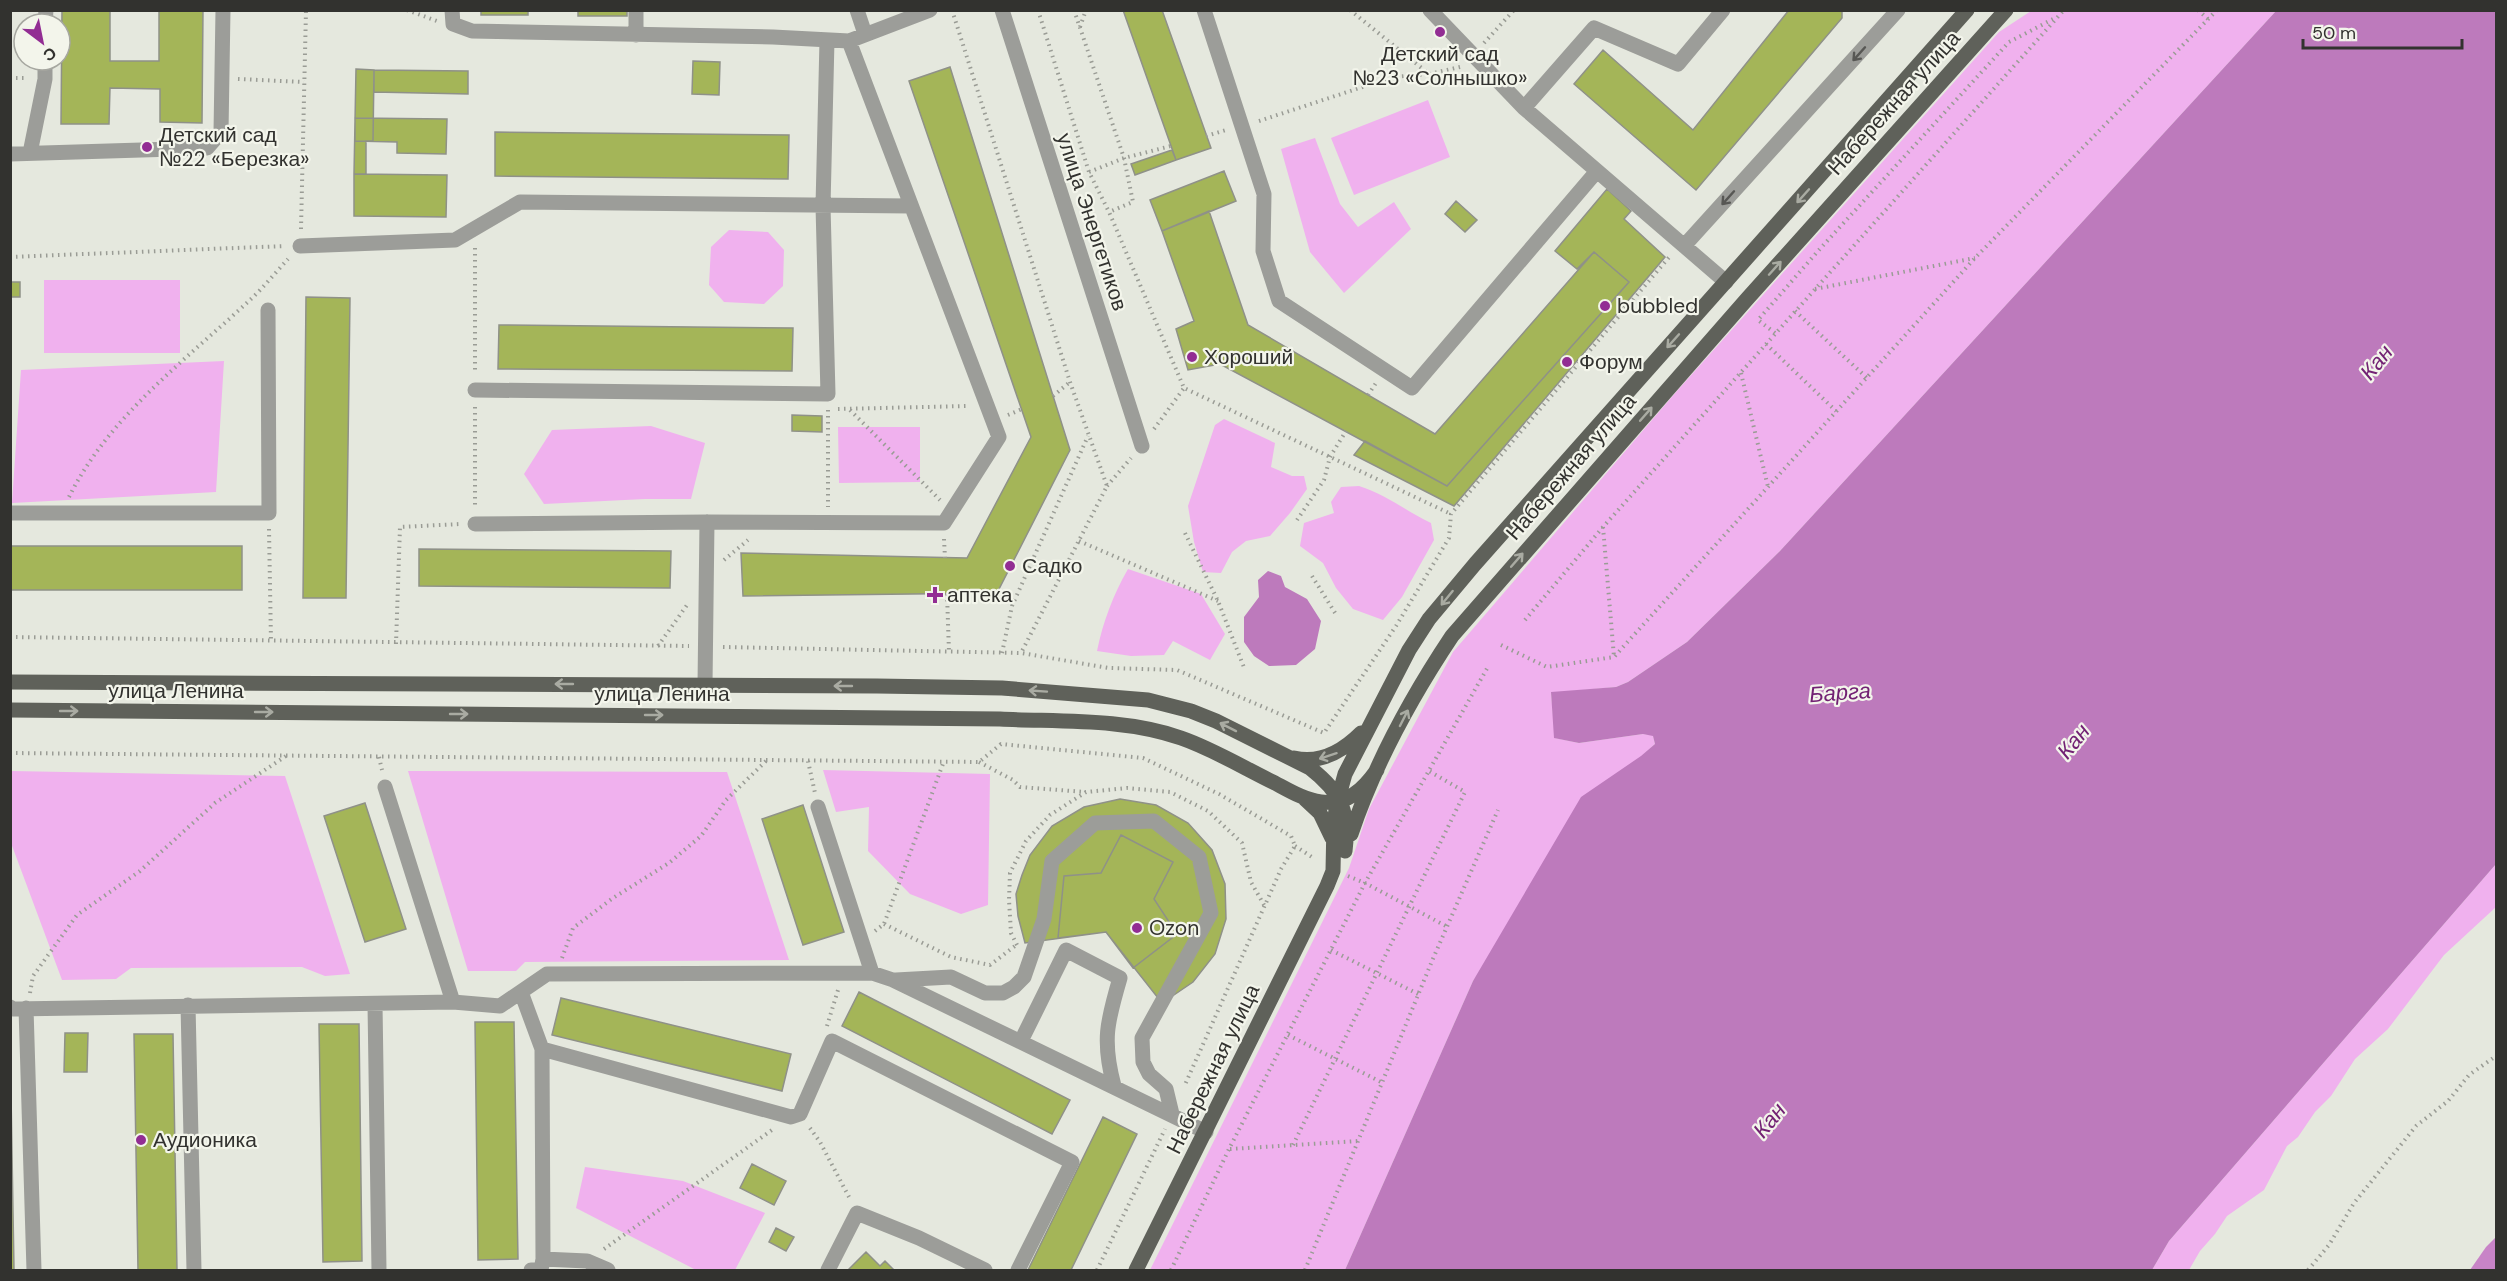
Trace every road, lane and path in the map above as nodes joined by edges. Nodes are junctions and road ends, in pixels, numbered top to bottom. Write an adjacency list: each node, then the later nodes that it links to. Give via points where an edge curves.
1 (223, 10): 34 (street)
2 (306, 10): 35 (path)
3 (407, 10): 24 (path, via 435,21)
4 (636, 10): 28 (street)
5 (857, 10): 27 (street)
6 (930, 10): 27 (street)
7 (952, 10): 61 (path)
8 (1002, 10): 71 (street, улица Энергетиков)
9 (1038, 10): 44 (path)
10 (1074, 10): 26 (path)
11 (1086, 10): 26 (path)
12 (1204, 10): 37 (street)
13 (1350, 10): 33 (path)
14 (1430, 10): 31 (street)
15 (1514, 10): 31 (path)
16 (1723, 10): 36 (street, via 1678,64 1594,28)
17 (1898, 10): 48 (street, one-way to 48)
18 (1967, 10): 52 (main road, Набережная улица, one-way to 52)
19 (2006, 10): 54 (main road, Набережная улица, one-way to 19)
20 (2064, 10): 23 (path)
21 (2198, 10): 25 (path)
22 (2217, 10): 25 (path)
23 (2060, 15): 53 (path); 57 (path, via 2009,42 1818,251 1758,320)
24 (453, 17): 28 (street, via 472,32)
25 (2209, 20): 51 (path)
26 (1080, 28): 42 (path)
27 (865, 34): 30 (street)
28 (636, 35): 29 (street)
29 (827, 40): 30 (street); 45 (street)
30 (849, 41): 46 (street)
31 (1472, 56): 33 (path, via 1464,66); 36 (street)
32 (45, 72): 40 (street)
33 (1430, 74): 37 (path, via 1393,77)
34 (222, 79): 35 (path); 40 (street, via 221,132 207,148)
35 (304, 82): 49 (path)
36 (1524, 108): 43 (street)
37 (1242, 126): 38 (path); 43 (street, via 1264,194 1263,251 1279,301 1413,388)
38 (1206, 136)
39 (1171, 146): 42 (path)
40 (30, 153): 41 (street)
41 (10, 154)
42 (1124, 158): 44 (path); 47 (path, via 1133,202)
43 (1597, 171): 48 (street)
44 (1089, 172): 47 (path)
45 (822, 206): 46 (street); 49 (street, via 520,202 455,240); 63 (street)
46 (910, 206): 65 (street)
47 (1109, 212): 72 (path, via 1184,388)
48 (1679, 241): 52 (street); 78 (path)
49 (300, 246): 50 (path); 76 (path, via 254,297 122,421 83,469)
50 (10, 257)
51 (1975, 258): 53 (path); 60 (path)
52 (1726, 282): 54 (main road); 105 (main road, Набережная улица, one-way to 105, via 1429,619)
53 (1815, 289): 56 (path)
54 (1747, 299): 113 (main road, Набережная улица, one-way to 54, via 1452,636)
55 (268, 310): 77 (street)
56 (1795, 311): 57 (path); 60 (path)
57 (1775, 333): 58 (path)
58 (1766, 344): 59 (path); 68 (path)
59 (1741, 372): 73 (path); 83 (path)
60 (1867, 378): 68 (path)
61 (1070, 382): 64 (path); 70 (path)
62 (475, 390): 63 (street)
63 (828, 394): 67 (path)
64 (1053, 396)
65 (987, 405): 66 (path); 74 (street, via 999,437)
66 (850, 409): 67 (path); 74 (path)
67 (828, 410): 81 (path)
68 (1836, 411): 73 (path)
69 (1346, 431): 72 (path)
70 (1088, 435): 85 (path, via 1107,486); 97 (path, via 1012,606)
71 (1142, 446)
72 (1330, 457): 78 (path); 79 (path, via 1324,480)
73 (1768, 487): 99 (path)
74 (952, 511): 81 (street, via 944,523)
75 (10, 513): 76 (street)
76 (62, 513): 77 (street)
77 (269, 513): 92 (path)
78 (1451, 514): 98 (path, via 1449,538 1324,733 1177,670 1109,668)
79 (1297, 520)
80 (707, 522): 81 (street); 82 (street); 95 (street)
81 (828, 523)
82 (475, 524): 93 (path, via 400,527)
83 (1603, 527): 90 (path); 99 (path)
84 (1185, 533): 88 (path)
85 (1079, 541): 88 (path); 98 (path)
86 (1312, 576): 89 (path)
87 (947, 594): 96 (path)
88 (1218, 601): 101 (path)
89 (1337, 616)
90 (1525, 620)
91 (10, 637): 92 (path)
92 (271, 642): 93 (path)
93 (396, 644): 95 (path)
94 (1501, 645): 99 (path, via 1547,668)
95 (706, 647): 96 (path); 103 (street)
96 (949, 652): 97 (path)
97 (1002, 653): 98 (path)
98 (1021, 654)
99 (1614, 657)
100 (1489, 665): 114 (path)
101 (1245, 670)
102 (10, 682): 103 (main road, улица Ленина, one-way to 102)
103 (705, 685): 107 (main road, улица Ленина, one-way to 103, via 1191,711 1148,700 1002,688)
104 (10, 710): 117 (main road, улица Ленина, one-way to 117, via 1074,722 1144,728 1181,738)
105 (1367, 728): 107 (main road, улица Ленина, one-way to 107, via 1336,753 1319,759); 118 (main road, Набережная улица, via 1345,774)
106 (10, 753): 108 (path)
107 (1280, 754): 118 (main road, улица Ленина, via 1323,778)
108 (286, 756): 109 (path); 142 (path, via 215,802 140,871 77,915 33,976)
109 (766, 760): 110 (path); 133 (path, via 726,800 701,836 669,863 573,928)
110 (808, 761): 111 (path); 119 (path)
111 (944, 761): 112 (path); 125 (path)
112 (979, 762): 116 (path, via 1020,787); 123 (path, via 1001,744 1143,758 1219,794 1291,836 1294,846)
113 (1377, 770): 118 (main road, via 1358,793); 121 (main road, Набережная улица)
114 (1429, 771): 122 (path); 124 (path, via 1465,792)
115 (385, 788): 138 (street)
116 (1086, 792): 123 (path, via 1127,788 1170,792 1208,811 1242,843 1251,882); 128 (path, via 1050,815 1026,841 1011,873 1008,900 1011,933)
117 (1298, 795): 118 (main road, улица Ленина, via 1322,802); 121 (main road, улица Ленина, via 1320,813)
118 (1338, 800): 121 (main road, Набережная улица, via 1334,822)
119 (818, 807): 127 (street)
120 (1498, 810): 126 (path)
121 (1340, 852): 155 (main road, Набережная улица, via 1336,872)
122 (1365, 883): 124 (path); 129 (path)
123 (1264, 906): 151 (path)
124 (1409, 906): 126 (path); 132 (path)
125 (884, 924): 127 (path); 128 (path, via 951,957 990,966)
126 (1446, 926): 137 (path)
127 (861, 941): 131 (street)
128 (1017, 945): 130 (path)
129 (1331, 950): 132 (path); 143 (path)
130 (1022, 953)
131 (872, 973): 133 (street); 134 (street)
132 (1377, 973): 137 (path); 148 (path)
133 (556, 974): 136 (street, via 547,974)
134 (893, 980): 145 (street); 151 (street, via 951,977 986,993 1003,993 1014,987 1024,976 1044,919 1052,861 1095,823 1154,821 1199,857 1211,913 1142,1038 1143,1062 1149,1074 1166,1089)
135 (840, 984): 144 (path)
136 (521, 992): 138 (street, via 500,1006); 146 (street)
137 (1418, 994): 149 (path)
138 (453, 1002): 139 (street)
139 (375, 1004): 140 (street); 164 (street)
140 (188, 1005): 142 (street); 163 (street)
141 (10, 1007): 142 (street)
142 (26, 1008): 162 (street)
143 (1288, 1035): 148 (path); 158 (path)
144 (823, 1036)
145 (1021, 1041): 150 (street); 150 (street, via 1066,950 1120,978 1108,1019 1106,1057)
146 (542, 1049): 152 (street); 160 (street)
147 (2496, 1056): 174 (path, via 2416,1126)
148 (1335, 1059): 149 (path); 157 (path)
149 (1383, 1083): 156 (path)
150 (1114, 1086): 151 (street)
151 (1172, 1114): 154 (path); 155 (street)
152 (795, 1115): 159 (path, via 820,1142); 161 (path); 169 (street, via 832,1041 1072,1162)
153 (1154, 1125): 154 (path)
154 (1165, 1130): 170 (path)
155 (1206, 1132): 171 (main road, Набережная улица)
156 (1359, 1141): 157 (path); 173 (path)
157 (1293, 1145): 158 (path)
158 (1230, 1149): 172 (path)
159 (857, 1213): 167 (street); 168 (street)
160 (543, 1259): 161 (street); 165 (street, via 541,1270)
161 (587, 1261): 166 (street)
162 (34, 1270)
163 (194, 1270)
164 (379, 1270)
165 (531, 1270)
166 (608, 1270)
167 (828, 1270)
168 (985, 1270)
169 (1018, 1270)
170 (1097, 1270)
171 (1136, 1270)
172 (1171, 1270)
173 (1305, 1270)
174 (2307, 1270)

